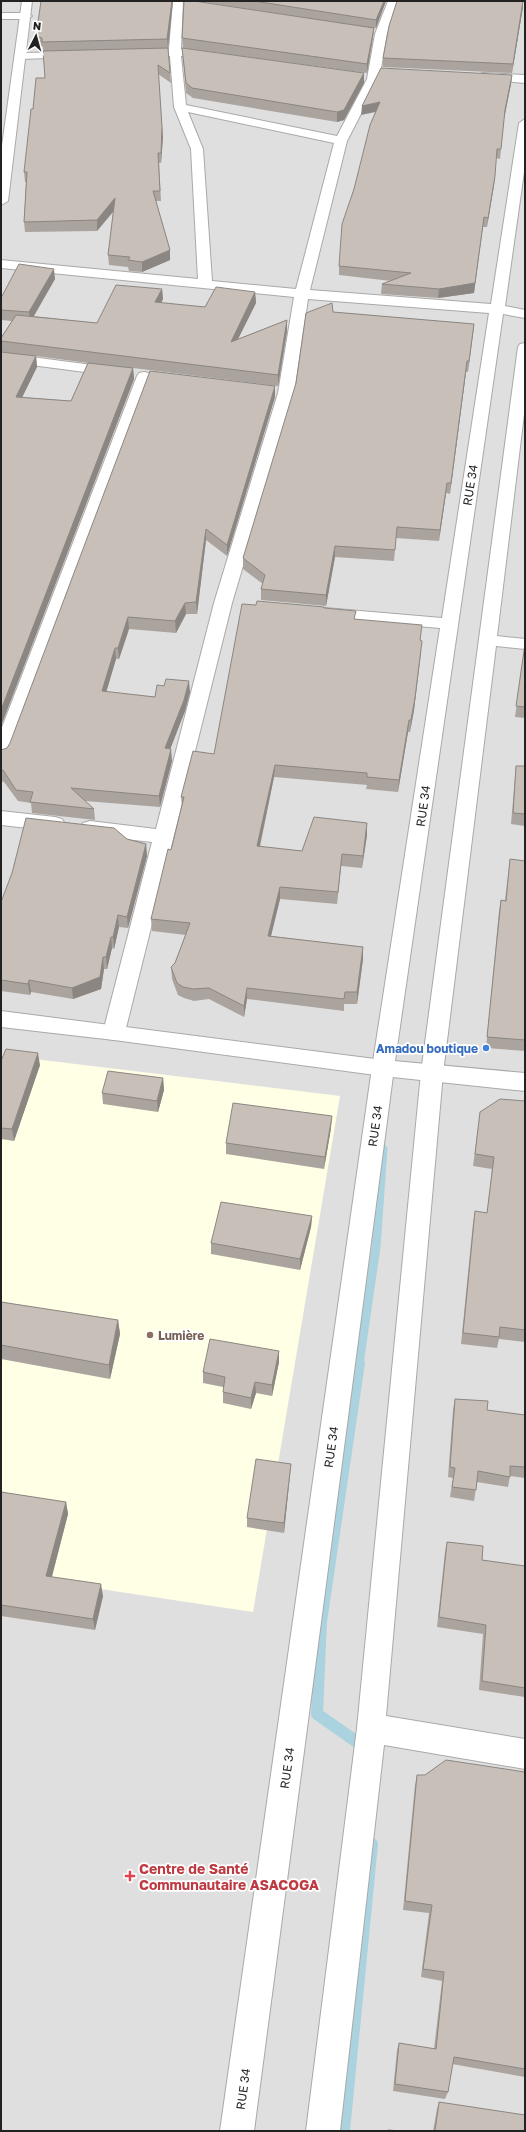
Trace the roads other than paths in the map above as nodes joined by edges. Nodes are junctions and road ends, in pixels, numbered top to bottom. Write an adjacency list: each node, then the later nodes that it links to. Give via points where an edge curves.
1 (27, 1): 5 (street)
2 (393, 1): 11 (street, via 378,33)
3 (180, 3): 6 (street)
4 (1, 16): 5 (street)
5 (26, 16): 9 (street)
6 (175, 52): 7 (street); 10 (street); 15 (street)
7 (129, 53)
8 (83, 55): 9 (street)
9 (21, 56): 18 (street)
10 (223, 58)
11 (377, 74): 13 (street); 17 (street)
12 (470, 76): 14 (street)
13 (357, 77)
14 (525, 79)
15 (180, 108): 17 (street); 20 (street, via 197,149)
16 (525, 123): 22 (street, RUE 34)
17 (341, 141): 21 (street)
18 (1, 201)
19 (1, 264): 20 (street)
20 (205, 285): 21 (street)
21 (302, 294): 22 (street); 32 (street, via 231,604)
22 (498, 309): 23 (street); 27 (street, RUE 34)
23 (525, 314)
24 (525, 347): 28 (street)
25 (1, 357): 30 (street, via 152,377)
26 (309, 611): 27 (street)
27 (450, 624): 35 (street, RUE 34)
28 (488, 640): 29 (street); 36 (street)
29 (525, 644)
30 (1, 754)
31 (1, 818): 32 (street)
32 (164, 837): 34 (street)
33 (1, 1020): 34 (street)
34 (114, 1032): 35 (street)
35 (383, 1068): 36 (street); 40 (street, RUE 34)
36 (432, 1073): 37 (street); 38 (street)
37 (525, 1082)
38 (371, 1728): 39 (street); 41 (street)
39 (525, 1754)
40 (237, 2131)
41 (322, 2131)

